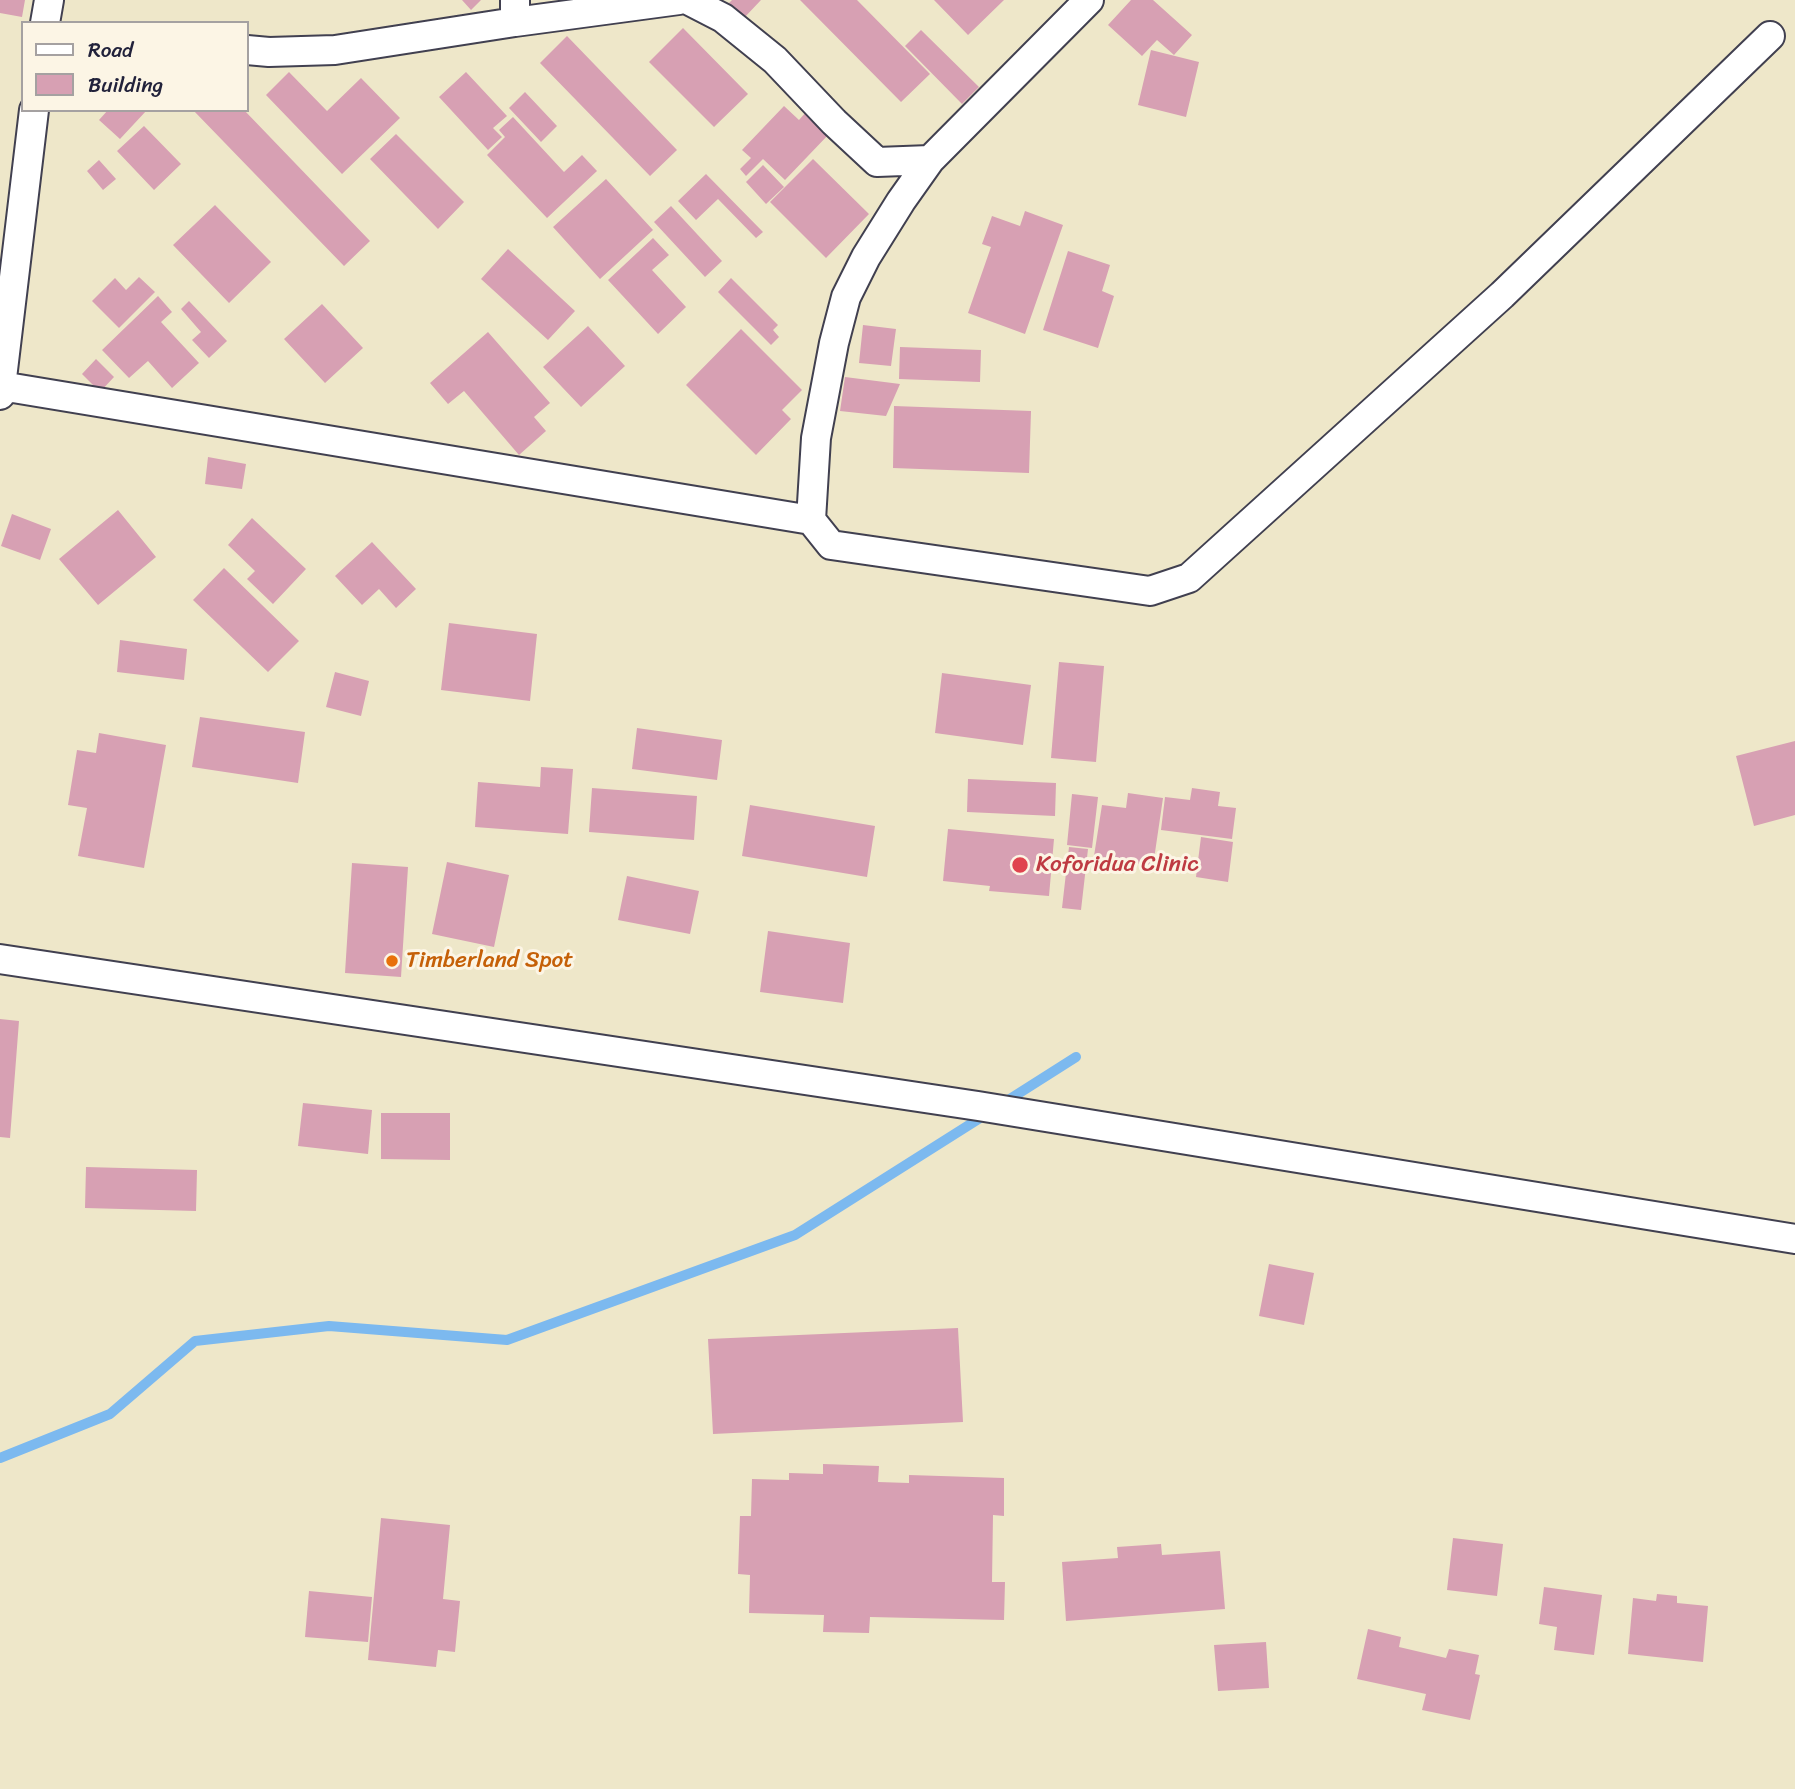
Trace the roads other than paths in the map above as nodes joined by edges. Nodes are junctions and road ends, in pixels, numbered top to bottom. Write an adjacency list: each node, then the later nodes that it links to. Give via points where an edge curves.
1 (49, 0): 6 (street)
2 (679, 0): 5 (street)
3 (688, 0): 10 (street, via 723,19 775,60 877,162)
4 (1089, 0): 10 (street)
5 (515, 11): 8 (street, via 335,50)
6 (45, 21)
7 (1770, 36): 12 (street, via 1502,295 1189,578 1150,591 831,545)
8 (248, 50)
9 (34, 112): 11 (street)
10 (930, 160): 12 (street, via 846,296 816,438)
11 (1, 391): 12 (street)
12 (811, 520)
13 (0, 959): 14 (street, via 1031,1114)
14 (1795, 1239)

